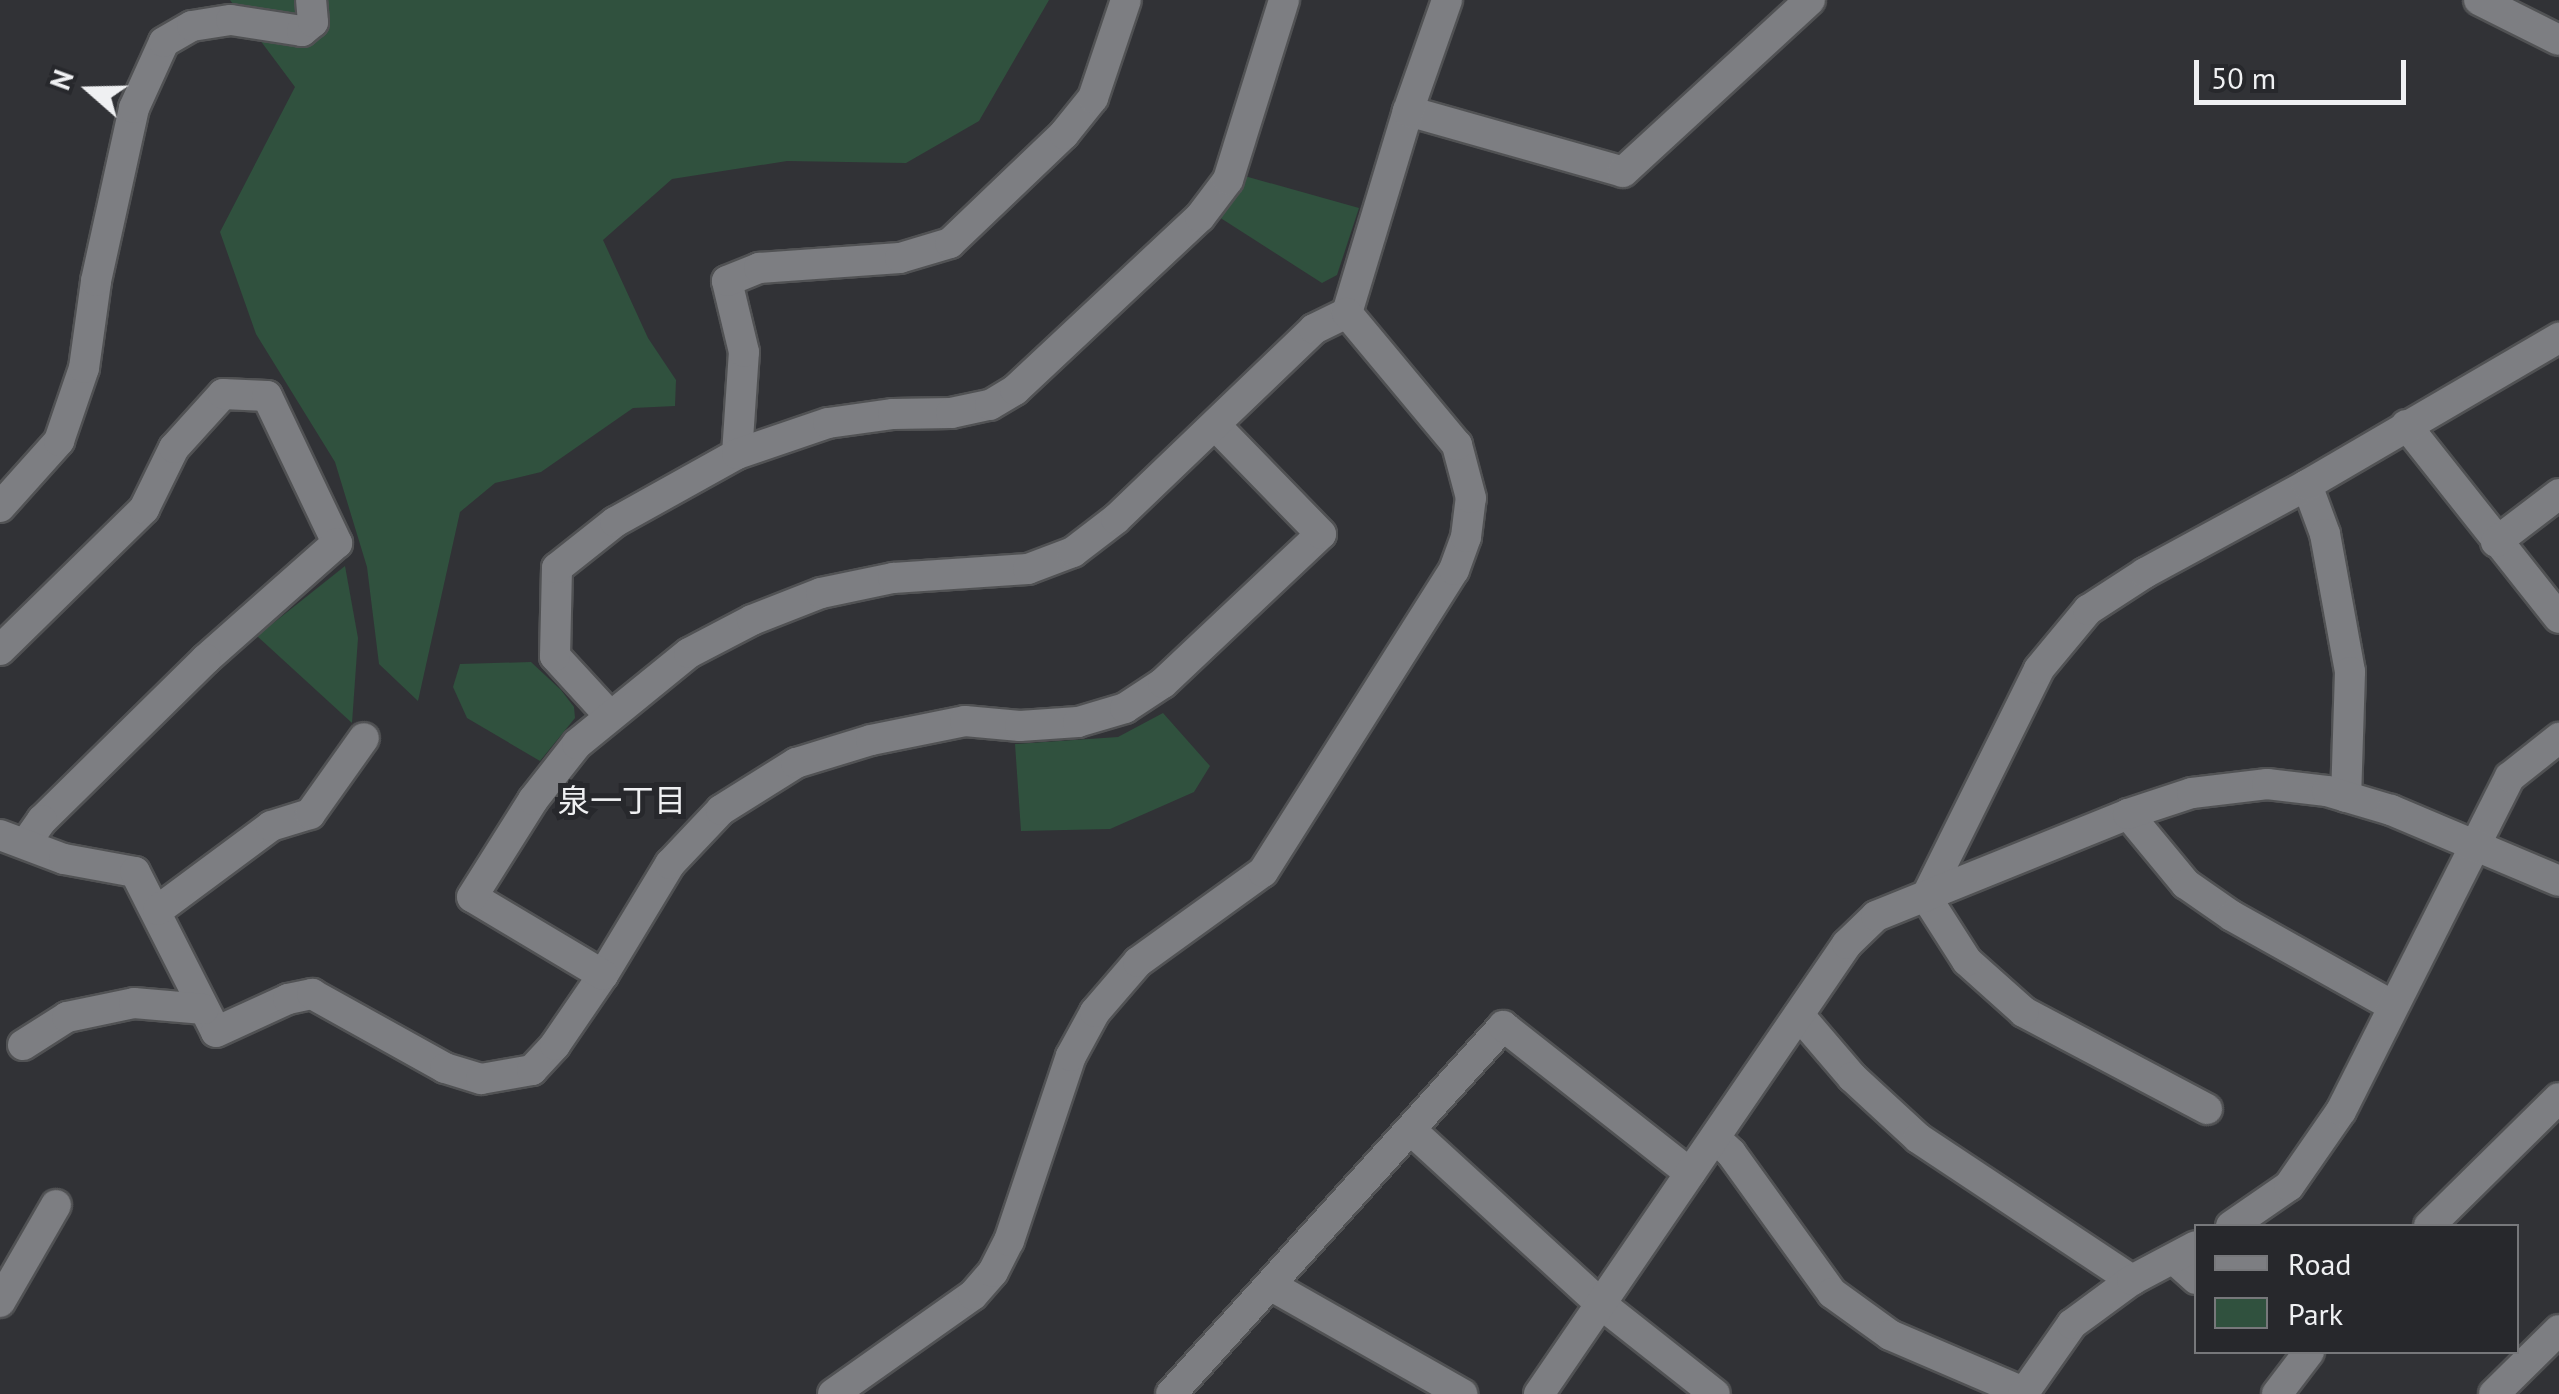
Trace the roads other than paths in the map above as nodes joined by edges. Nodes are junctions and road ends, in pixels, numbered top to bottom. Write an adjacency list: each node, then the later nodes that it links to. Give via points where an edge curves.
1 (311, 0): 16 (street, via 313,22 302,32 231,20 192,26 164,42 134,108 84,368 66,422 59,440)
2 (1126, 0): 13 (street, via 1093,98 950,243 900,258 759,268 727,280 744,352)
3 (1284, 0): 13 (street, via 1228,180 1200,217 1015,390 990,405 951,413 828,423)
4 (1448, 0): 8 (street)
5 (1810, 0): 8 (street, via 1624,172)
6 (2479, 0): 7 (street)
7 (2559, 40)
8 (1408, 110): 9 (street)
9 (1347, 312): 11 (street, via 1314,328); 51 (street, via 1457,445 1472,498 1454,570 1262,872 1138,962 1095,1012 1072,1056 993,1272 972,1295)
10 (2559, 338): 12 (street)
11 (1215, 424): 20 (street, via 1072,552 1028,568 893,578 820,593 689,653); 30 (street, via 1321,534 1164,683 1125,708 1078,722 965,721 796,763 721,810 670,864)
12 (2406, 425): 14 (street); 17 (street)
13 (737, 454): 20 (street, via 615,522 557,568 555,656)
14 (2307, 485): 23 (street, via 2325,534 2350,672); 28 (street, via 2088,610 2039,668)
15 (2559, 494): 17 (street)
16 (0, 507)
17 (2496, 542): 18 (street)
18 (2559, 618)
19 (0, 650): 25 (street, via 144,509 174,448 223,394 267,396 337,543)
20 (609, 715): 30 (street, via 533,800 472,896)
21 (364, 738): 29 (street, via 310,814 271,826)
22 (2559, 738): 26 (street, via 2510,777)
23 (2346, 797): 24 (street, via 2268,784 2192,793); 26 (street)
24 (2128, 814): 28 (street); 31 (street, via 2186,884)
25 (13, 840): 29 (street, via 135,872)
26 (2472, 844): 27 (street); 31 (street)
27 (2559, 881)
28 (1926, 896): 33 (street, via 1876,916 1847,944); 36 (street, via 1967,960 2024,1012)
29 (158, 910): 32 (street)
30 (603, 975): 32 (street, via 532,1070 481,1078 446,1068 312,994 216,1032)
31 (2393, 1006): 41 (street, via 2341,1111 2299,1174)
32 (204, 1009): 34 (street, via 134,1003 67,1017)
33 (1798, 1015): 38 (street); 44 (street, via 1918,1138)
34 (23, 1044)
35 (2559, 1098): 42 (street)
36 (2207, 1109)
37 (1412, 1131): 39 (street, via 1503,1026); 45 (street); 47 (street)
38 (1714, 1138): 39 (street); 50 (street, via 1832,1293 1890,1335)
39 (1690, 1174): 47 (street)
40 (56, 1205): 46 (street)
41 (2234, 1224)
42 (2431, 1224)
43 (2189, 1261): 44 (street)
44 (2132, 1280): 50 (street, via 2072,1324)
45 (1272, 1286): 49 (street); 52 (street)
46 (0, 1302)
47 (1601, 1304): 53 (street); 54 (street)
48 (2559, 1330): 55 (street)
49 (1175, 1392)
50 (2023, 1393)
51 (833, 1394)
52 (1462, 1394)
53 (1539, 1394)
54 (1714, 1394)
55 (2494, 1394)

